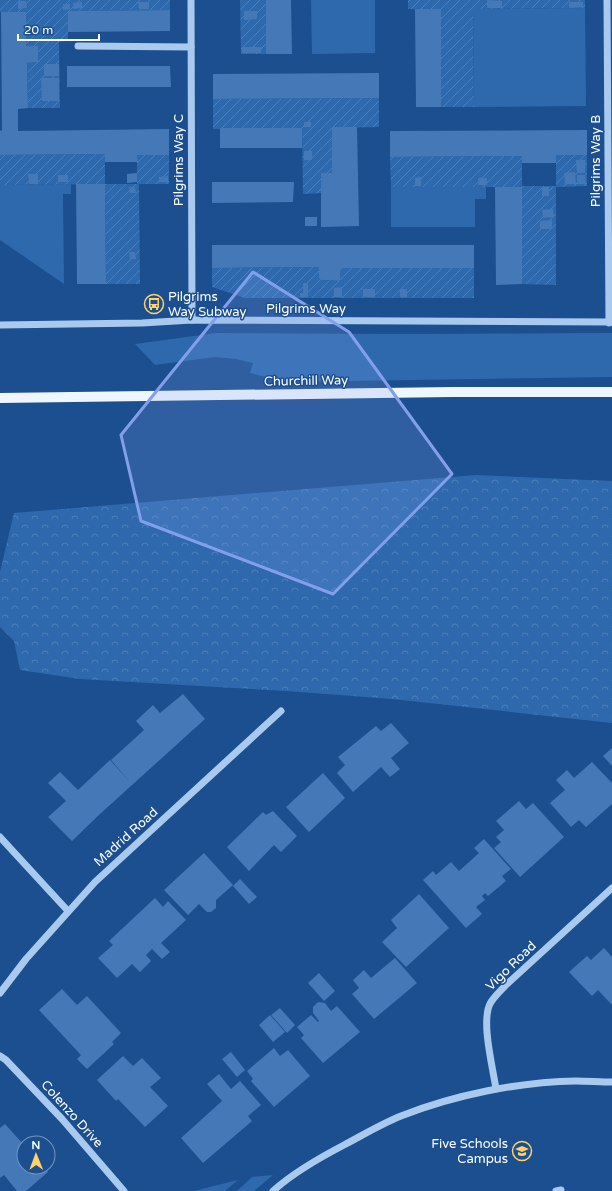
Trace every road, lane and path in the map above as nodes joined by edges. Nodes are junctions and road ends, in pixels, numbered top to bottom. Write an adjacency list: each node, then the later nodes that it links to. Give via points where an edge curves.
1 (191, 0): 4 (street, Pilgrims Way C)
2 (607, 0): 5 (street, Pilgrims Way B)
3 (78, 46): 4 (street)
4 (192, 47): 6 (street, Pilgrims Way C)
5 (610, 161): 7 (street, Pilgrims Way B)
6 (192, 320): 7 (street, Pilgrims Way); 8 (street, Pilgrims Way)
7 (611, 322)
8 (0, 325)
9 (612, 392): 10 (main road, Churchill Way)
10 (0, 398)
11 (282, 711): 14 (street, Madrid Road, via 95,882)
12 (0, 837): 14 (street)
13 (612, 888): 18 (street, Vigo Road, via 506,985 491,1002 486,1027)
14 (68, 911): 15 (street, Madrid Road)
15 (0, 993)
16 (0, 1056): 19 (street, Colenzo Drive, via 62,1119)
17 (612, 1082): 18 (street, via 575,1081)
18 (496, 1089): 20 (street, via 441,1102 400,1116 316,1160)
19 (124, 1191)
20 (273, 1191)

